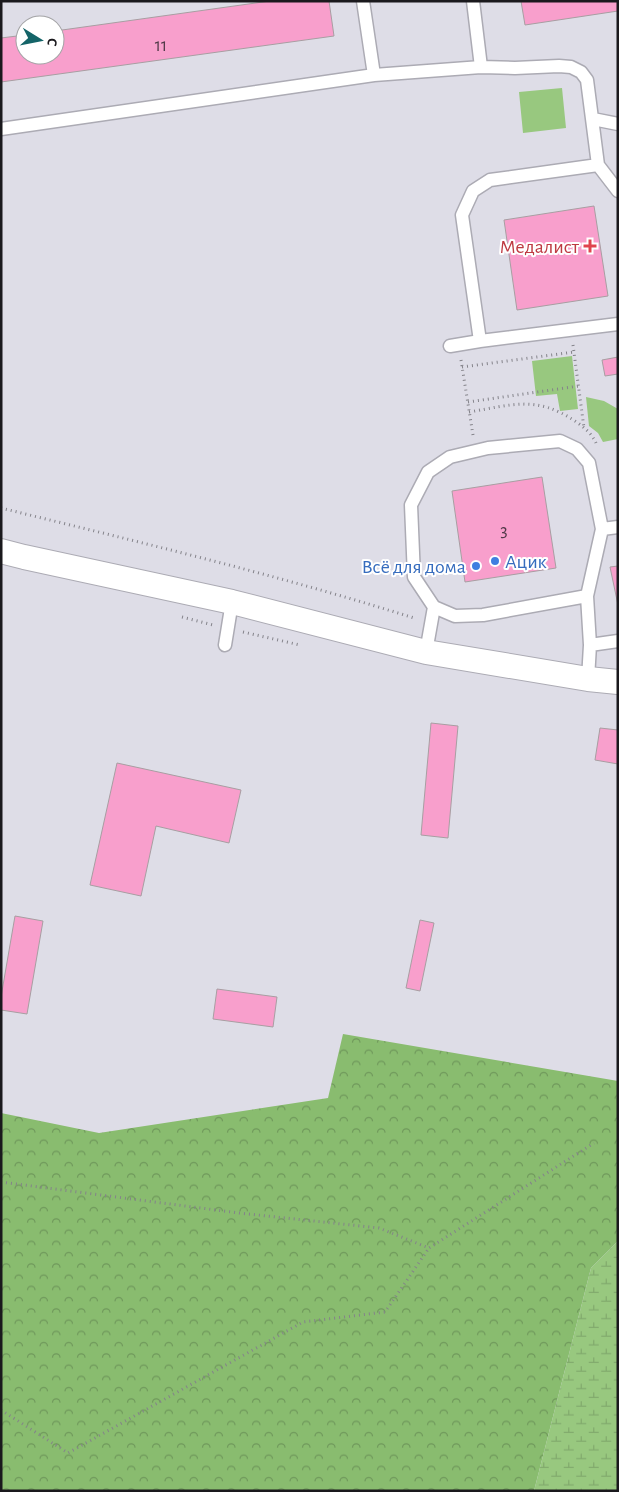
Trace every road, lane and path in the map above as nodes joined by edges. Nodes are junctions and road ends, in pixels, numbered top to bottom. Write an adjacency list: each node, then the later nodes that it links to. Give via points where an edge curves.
1 (363, 1): 4 (lane)
2 (473, 1): 3 (lane)
3 (481, 67): 4 (lane); 5 (lane, via 559,66 581,72 587,80)
4 (374, 75): 7 (lane)
5 (593, 119): 6 (lane); 8 (lane)
6 (618, 124)
7 (1, 129)
8 (598, 165): 9 (lane); 12 (lane, via 490,180 473,191 462,215)
9 (618, 191)
10 (618, 324): 11 (lane)
11 (572, 329): 12 (lane); 14 (path)
12 (480, 341): 13 (lane)
13 (455, 345): 15 (path)
14 (574, 352): 15 (path); 16 (path)
15 (462, 367): 17 (path)
16 (579, 386): 17 (path); 19 (path)
17 (468, 402): 18 (path)
18 (475, 451): 19 (lane, via 560,442 577,449); 26 (lane, via 450,457 428,472 411,505 414,576)
19 (589, 463): 22 (lane)
20 (1, 508): 27 (path, via 190,554)
21 (618, 526): 22 (lane)
22 (602, 529): 24 (lane)
23 (1, 551): 25 (street)
24 (587, 596): 26 (lane, via 483,615 455,616); 30 (lane)
25 (232, 602): 29 (lane); 31 (street)
26 (434, 607): 27 (lane)
27 (431, 624): 31 (lane)
28 (618, 641): 30 (lane)
29 (225, 645)
30 (590, 645): 32 (lane)
31 (426, 652): 32 (street)
32 (588, 679): 33 (street)
33 (618, 682)
34 (594, 1143): 36 (path)
35 (1, 1182): 36 (path, via 379,1228)
36 (428, 1248): 37 (path, via 385,1312 303,1322 68,1453)
37 (1, 1410)

